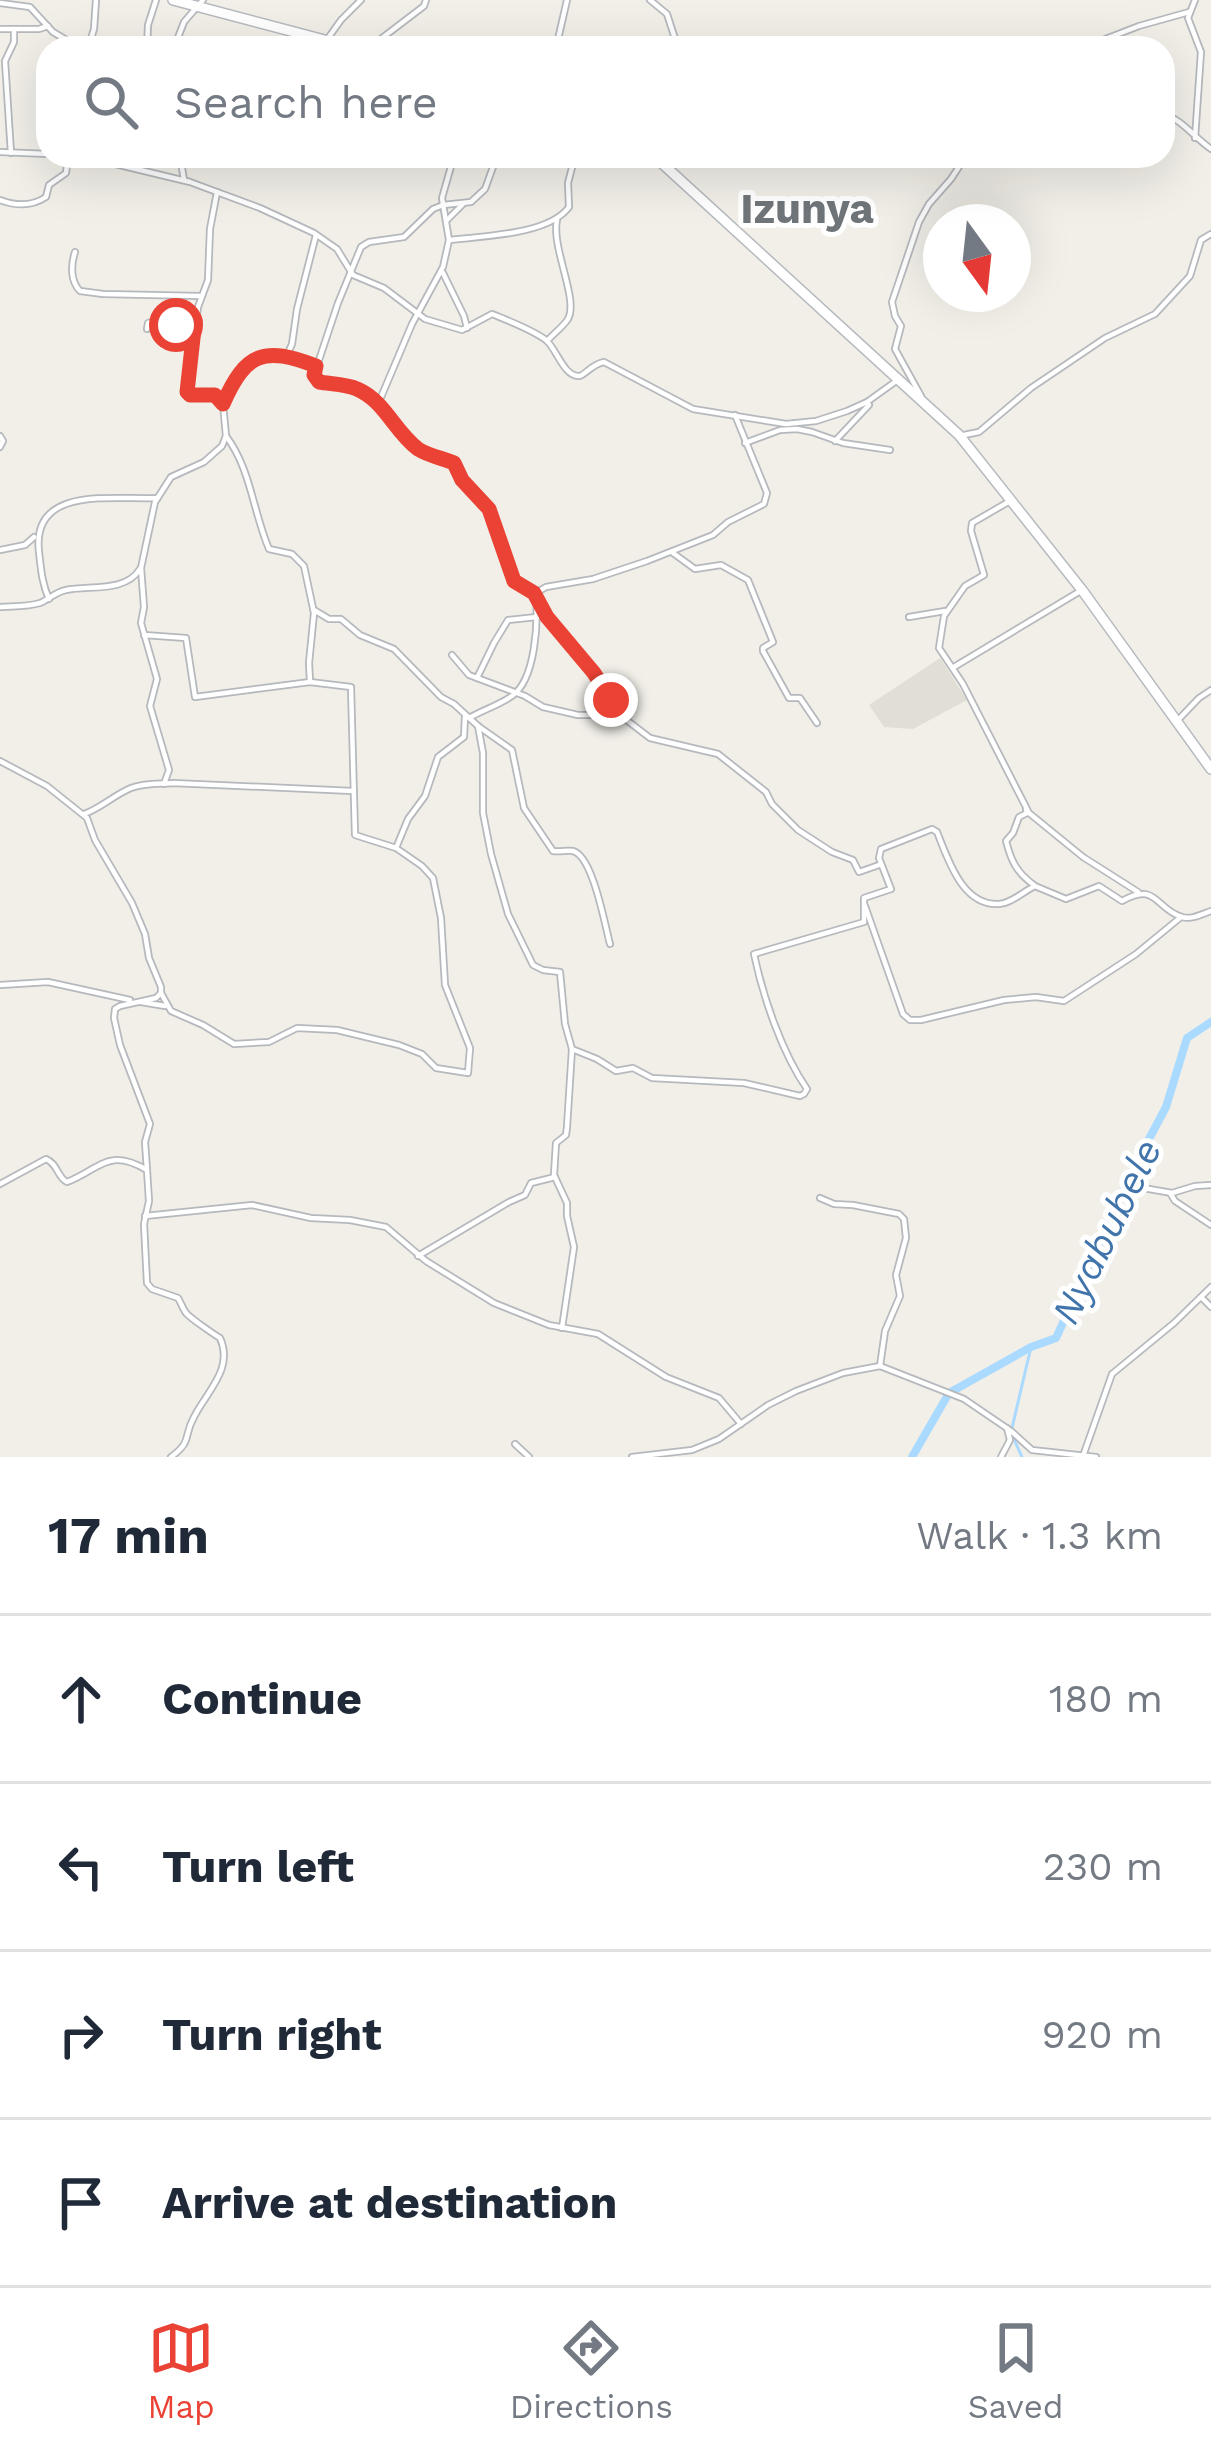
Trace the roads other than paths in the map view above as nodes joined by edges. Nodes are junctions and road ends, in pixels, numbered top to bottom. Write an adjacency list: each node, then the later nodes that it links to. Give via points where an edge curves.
1 (34, 0): 12 (street)
2 (96, 0): 18 (street)
3 (156, 0): 19 (street)
4 (173, 0): 11 (street)
5 (362, 0): 22 (street)
6 (426, 0): 23 (street)
7 (568, 0): 24 (street)
8 (650, 0): 25 (street, via 667,14)
9 (1195, 0): 13 (street)
10 (0, 3): 12 (street)
11 (200, 3): 20 (street); 21 (street)
12 (34, 10): 14 (street)
13 (1189, 12): 26 (street); 28 (street, via 1201,52)
14 (48, 26): 16 (street); 17 (street)
15 (0, 29): 16 (street)
16 (14, 29): 31 (street, via 5,60)
17 (64, 36)
18 (90, 36)
19 (148, 36)
20 (179, 36)
21 (301, 36)
22 (330, 36)
23 (385, 36)
24 (559, 36)
25 (673, 36)
26 (1113, 36)
27 (1175, 119): 28 (street)
28 (1196, 138): 29 (street)
29 (1211, 148)
30 (0, 152): 31 (street)
31 (11, 153): 32 (street)
32 (36, 154)
33 (67, 168): 43 (street, via 43,200)
34 (146, 168): 41 (street)
35 (182, 168): 41 (street)
36 (450, 168): 45 (street)
37 (493, 168): 44 (street, via 485,189)
38 (572, 168): 46 (street, via 568,207)
39 (667, 168): 64 (street)
40 (957, 168): 68 (street, via 925,211 892,302 901,326 895,349)
41 (184, 180): 42 (street)
42 (217, 192): 49 (street); 54 (street)
43 (0, 200)
44 (463, 204): 45 (street); 47 (street)
45 (443, 205): 47 (street); 53 (street, via 404,238 361,247)
46 (557, 219): 50 (street); 61 (street, via 571,312)
47 (447, 220): 50 (street)
48 (1211, 234): 70 (street, via 1201,240 1184,286 1155,314 1105,338 979,432)
49 (316, 235): 53 (street, via 343,255); 62 (street)
50 (449, 240): 52 (street)
51 (75, 252): 54 (street, via 80,291)
52 (442, 271): 55 (street); 59 (street)
53 (351, 273): 55 (street); 63 (street)
54 (201, 296): 57 (street)
55 (417, 314): 59 (street); 65 (street)
56 (182, 320): 57 (street); 58 (street); 60 (street, via 154,319)
57 (195, 320): 66 (street, via 187,393 215,395)
58 (174, 327)
59 (467, 328): 61 (street, via 492,314)
60 (146, 329)
61 (547, 341): 69 (street, via 576,376 604,362 693,409)
62 (287, 355): 63 (street); 66 (street, via 256,357)
63 (316, 366): 65 (street, via 319,382 359,389)
64 (899, 379): 68 (street); 69 (street, via 867,402 816,421)
65 (379, 402): 84 (street, via 413,444 454,463 489,509 514,581)
66 (223, 404): 72 (street)
67 (869, 405): 73 (street)
68 (927, 405): 70 (street)
69 (735, 415): 74 (street)
70 (959, 435): 78 (street)
71 (0, 436): 75 (street)
72 (226, 436): 77 (street); 87 (street, via 269,549 303,564)
73 (835, 441): 74 (street, via 790,429); 76 (street)
74 (745, 443): 81 (street, via 766,502)
75 (0, 447)
76 (890, 450)
77 (157, 498): 79 (street, via 63,505); 82 (street)
78 (1010, 501): 83 (street); 88 (street, via 972,523 984,575)
79 (38, 532): 80 (street, via 25,545); 85 (street)
80 (0, 550)
81 (672, 551): 84 (street); 101 (street, via 694,568 721,566 749,581 773,642 763,652 789,698 800,698)
82 (141, 568): 85 (street, via 132,580); 91 (street)
83 (1082, 590): 93 (street); 100 (street)
84 (535, 596): 89 (street); 99 (street)
85 (49, 599): 86 (street)
86 (0, 607)
87 (314, 610): 95 (street); 98 (street, via 394,649)
88 (948, 610): 90 (street); 93 (street, via 939,648)
89 (537, 617): 94 (street, via 508,620); 97 (street)
90 (909, 617)
91 (144, 634): 95 (street, via 186,638 195,697); 105 (street, via 158,680 150,706 169,770)
92 (452, 655): 94 (street)
93 (952, 668): 107 (street)
94 (477, 678): 97 (street)
95 (310, 682): 106 (street, via 352,688)
96 (1211, 690): 100 (street)
97 (517, 693): 98 (street); 99 (street, via 578,715)
98 (467, 716): 102 (street); 109 (street, via 464,737 438,757)
99 (625, 717): 110 (street, via 650,738 725,759 798,830 854,860 859,872)
100 (1178, 720): 104 (street)
101 (817, 723)
102 (478, 727): 116 (street, via 512,750 524,808 550,848 581,856); 121 (street, via 490,854 531,962 560,972)
103 (0, 761): 108 (street)
104 (1211, 769)
105 (164, 784): 106 (street); 108 (street, via 134,787)
106 (352, 791): 109 (street, via 356,836)
107 (1026, 809): 111 (street, via 1006,842 1019,873); 112 (street)
108 (83, 814): 118 (street, via 132,903)
109 (396, 848): 120 (street, via 433,878 445,985 471,1052 468,1073 337,1030 297,1028 269,1042 234,1044)
110 (881, 865): 111 (street, via 881,849 935,829 970,894 1005,903); 113 (street, via 891,889)
111 (1035, 886): 112 (street, via 1066,898 1099,886 1118,900)
112 (1138, 892): 115 (street)
113 (863, 901): 115 (street, via 903,1014 921,1020 1021,998 1064,1001); 121 (street, via 862,923 754,954 807,1089 802,1096 652,1078)
114 (1211, 911): 115 (street)
115 (1181, 917)
116 (610, 944)
117 (0, 985): 119 (street, via 49,982)
118 (161, 993): 119 (street); 120 (street)
119 (133, 1001): 120 (street); 122 (street, via 114,1018 150,1124)
120 (168, 1006)
121 (572, 1049): 123 (street)
122 (147, 1170): 124 (street, via 108,1160 67,1182 46,1159); 129 (street)
123 (555, 1178): 131 (street, via 531,1183 523,1197); 135 (street, via 574,1247)
124 (0, 1184)
125 (1126, 1185): 127 (street)
126 (1211, 1185): 127 (street)
127 (1170, 1193): 130 (street)
128 (820, 1198): 136 (street, via 904,1219 900,1296)
129 (145, 1216): 131 (street, via 256,1205 386,1227); 141 (street, via 149,1287 178,1298 225,1351 188,1439)
130 (1211, 1226)
131 (418, 1256): 135 (street, via 494,1303)
132 (1211, 1287): 133 (street)
133 (1201, 1297): 134 (street); 140 (street, via 1112,1374)
134 (1211, 1307)
135 (562, 1328): 137 (street, via 598,1334 666,1377 709,1392)
136 (880, 1366): 137 (street, via 826,1379); 138 (street, via 964,1399)
137 (741, 1424): 143 (street, via 683,1453)
138 (1007, 1428): 140 (street, via 1032,1450); 144 (street)
139 (515, 1444): 142 (street)
140 (1083, 1456): 145 (street)
141 (171, 1457)
142 (530, 1457)
143 (632, 1457)
144 (1001, 1457)
145 (1096, 1457)

